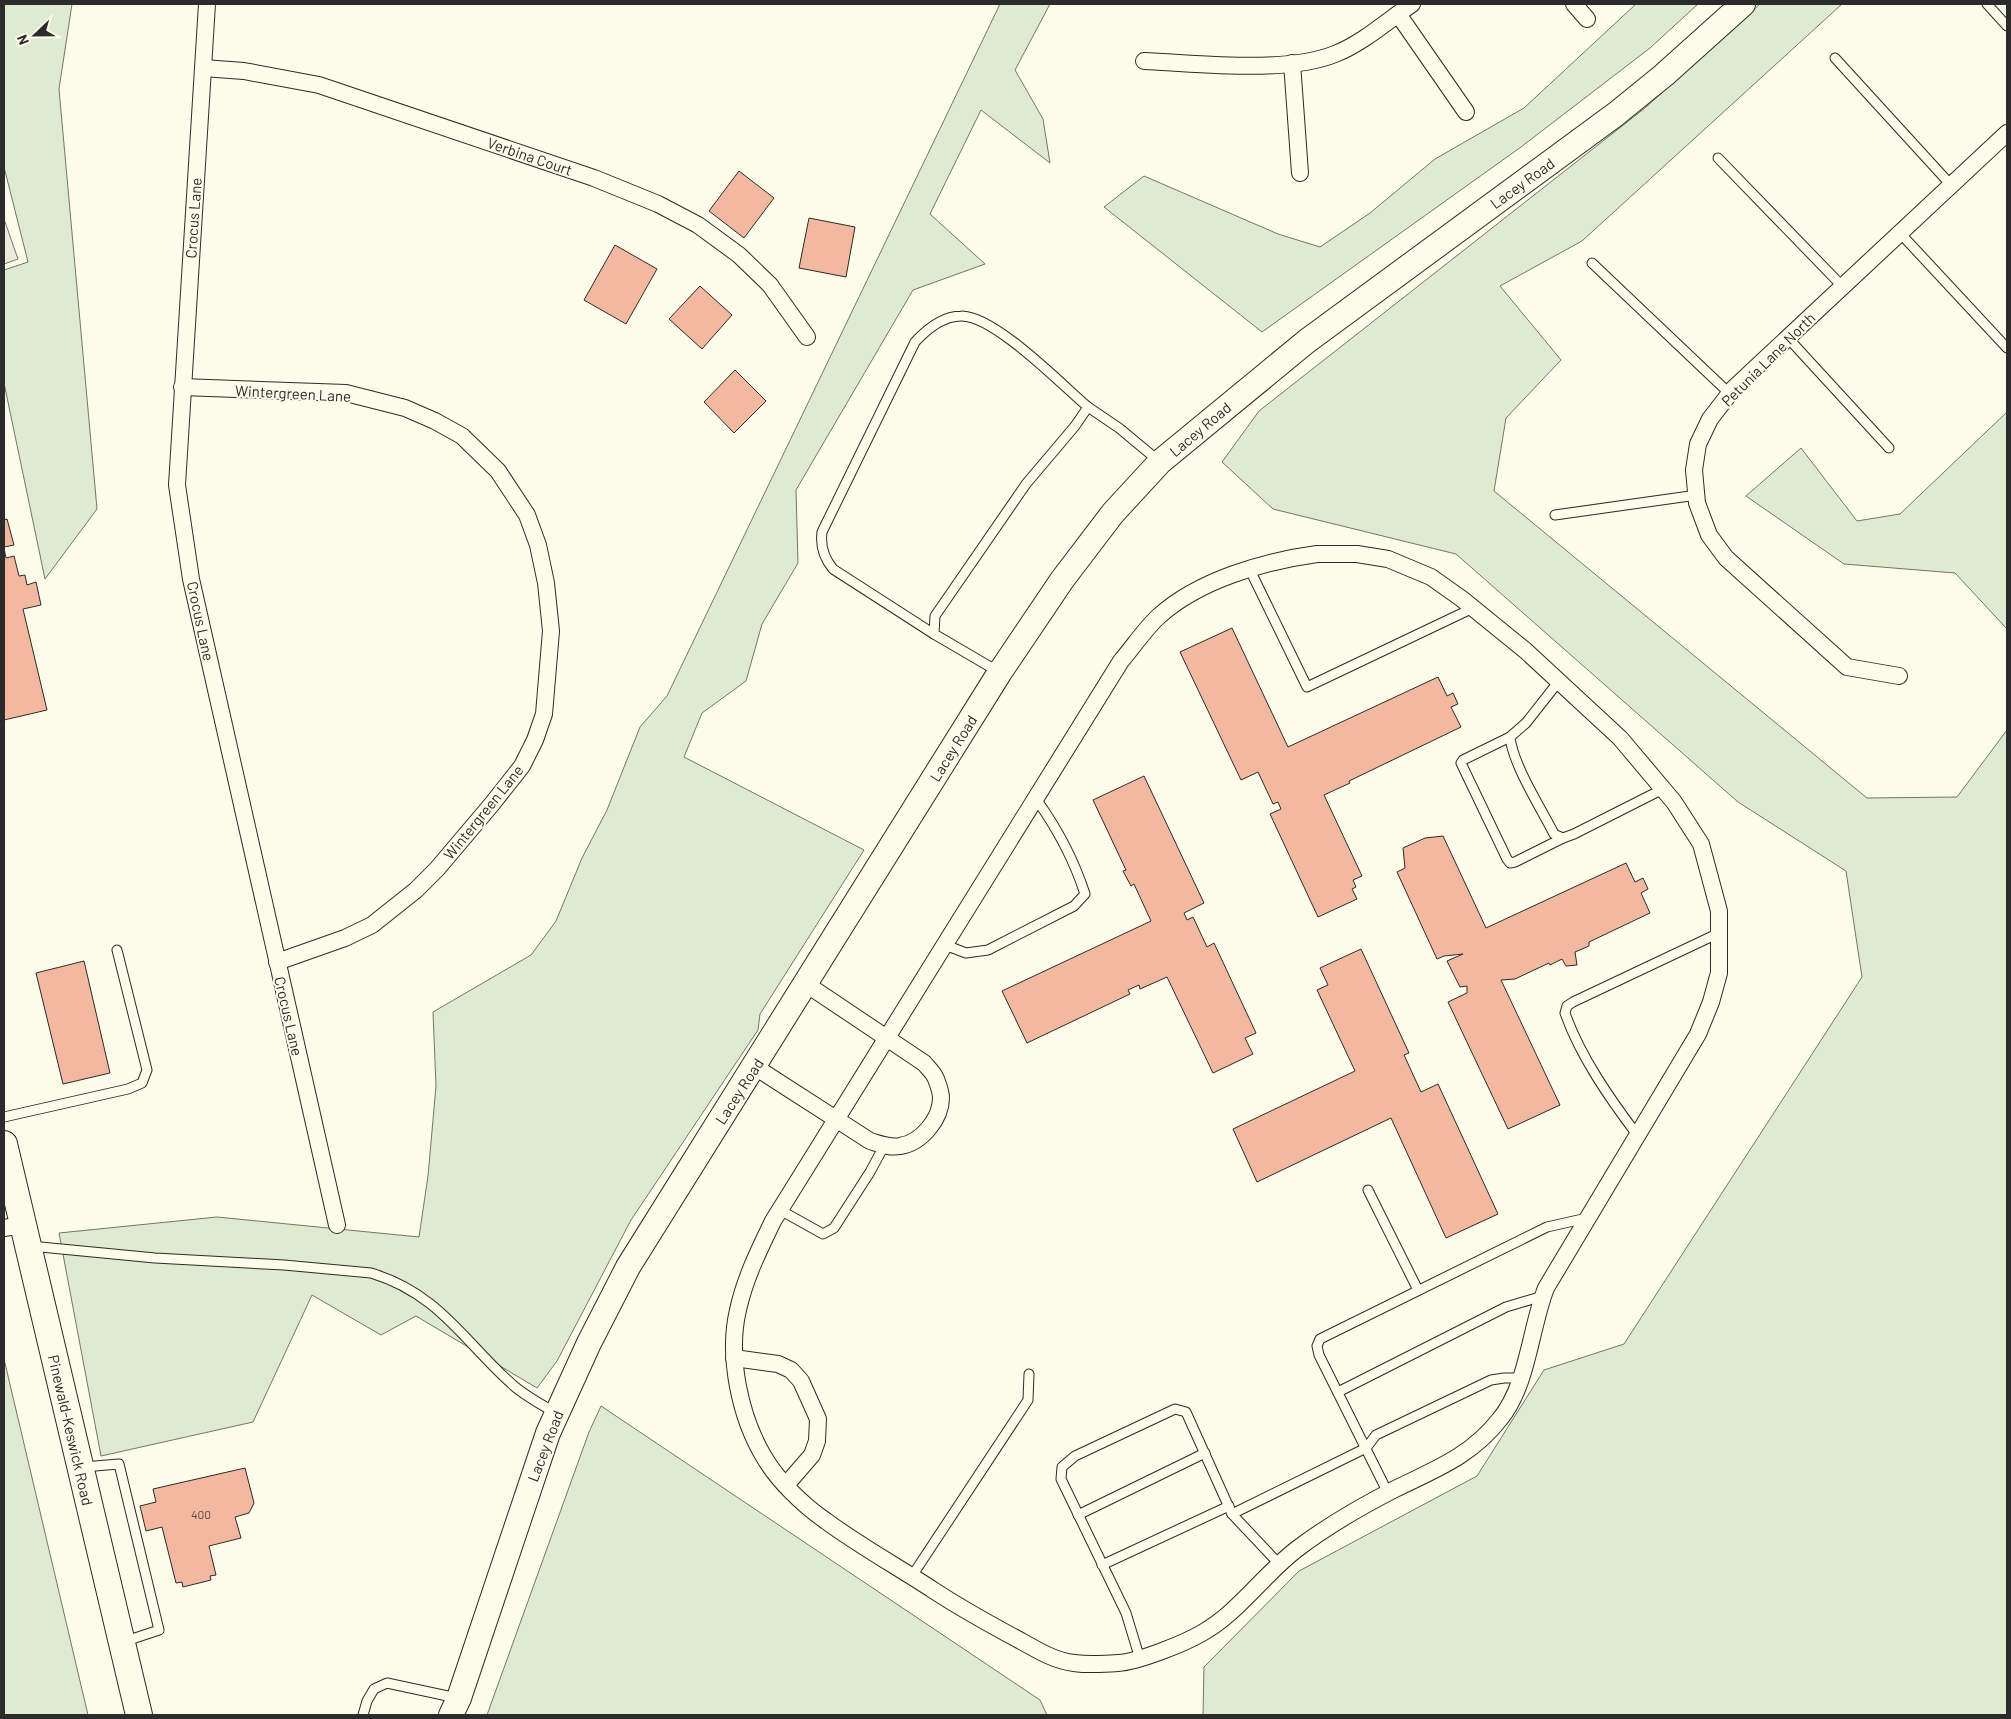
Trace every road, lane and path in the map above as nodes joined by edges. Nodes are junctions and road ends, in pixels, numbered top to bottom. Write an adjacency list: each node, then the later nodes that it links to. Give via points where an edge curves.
1 (207, 4): 12 (street, Crocus Lane)
2 (1412, 4): 6 (street)
3 (1574, 4): 7 (street)
4 (1743, 4): 28 (main road, Lacey Road, via 1616,114 1308,341)
5 (1987, 4): 8 (lane)
6 (1398, 14): 11 (street, via 1333,55); 13 (street)
7 (1587, 19)
8 (2007, 26)
9 (1835, 58): 17 (lane)
10 (1144, 61): 11 (street, via 1262,66)
11 (1292, 63): 16 (street)
12 (203, 68): 21 (street, Verbina Court, via 319,85 594,178 658,204 698,225 739,255 770,284); 24 (street, Crocus Lane)
13 (1466, 112)
14 (2007, 133): 17 (street, Petunia Lane North)
15 (1718, 158): 20 (lane)
16 (1300, 173)
17 (1951, 185): 18 (street, Petunia Lane North)
18 (1900, 234): 20 (street, Petunia Lane North); 23 (lane)
19 (1592, 263): 25 (lane)
20 (1843, 287): 22 (street, Petunia Lane North)
21 (807, 337)
22 (1788, 338): 25 (street, Petunia Lane North); 27 (lane)
23 (2007, 348)
24 (182, 387): 44 (street, Crocus Lane, via 177,485 191,579); 44 (street, Wintergreen Lane, via 346,394 405,408 435,421 462,436 498,471 527,515 538,545 546,583 551,631 544,714 522,766 416,890 372,925 346,938)
25 (1730, 394): 29 (street, Petunia Lane North, via 1710,420 1698,444 1694,470)
26 (1088, 407): 28 (lane); 33 (lane, via 997,524 935,616); 33 (lane, via 1003,332 978,319 950,318 927,330 915,342 822,532 821,544 833,569)
27 (1889, 448)
28 (1160, 462): 34 (main road, Lacey Road, via 1113,514 1062,580)
29 (1697, 495): 30 (lane); 35 (street, Petunia Lane North, via 1710,535 1726,558 1832,654 1847,667)
30 (1555, 515)
31 (1250, 570): 32 (street, via 1288,558 1317,554 1358,554 1388,559 1431,577); 32 (lane, via 1307,687); 39 (street, via 1218,580 1190,594 1158,617 1122,661)
32 (1473, 608): 36 (street)
33 (934, 634): 34 (lane)
34 (1000, 672): 45 (main road, Lacey Road)
35 (1899, 676)
36 (1559, 681): 37 (lane, via 1526,723); 38 (street, via 1620,738)
37 (1510, 737): 40 (lane, via 1517,761 1554,834); 40 (lane, via 1463,760 1461,764 1507,859 1510,864)
38 (1663, 789): 40 (lane); 41 (street, via 1701,844 1719,912)
39 (1036, 799): 42 (street); 42 (lane, via 1052,821 1085,894 1074,906 988,950 966,953)
40 (1563, 838)
41 (1719, 933): 50 (street, via 1718,973 1711,1002 1698,1034); 50 (lane, via 1573,1002 1564,1013 1572,1036)
42 (945, 946): 46 (street)
43 (117, 950): 48 (lane, via 147,1070 142,1083)
44 (277, 962): 56 (street, Crocus Lane)
45 (806, 984): 46 (street); 47 (main road, Lacey Road)
46 (886, 1039): 49 (street); 52 (street, via 924,1063 936,1078 941,1098 939,1112 914,1142)
47 (755, 1067): 49 (street); 64 (main road, Lacey Road, via 628,1268)
48 (4, 1117)
49 (836, 1119): 52 (street, via 870,1141); 54 (street)
50 (1638, 1136): 55 (street)
51 (4, 1144): 57 (main road, Pinewald-Keswick Road)
52 (884, 1146): 54 (lane, via 829,1232 823,1234)
53 (1368, 1190): 58 (lane)
54 (780, 1210): 60 (street, via 748,1274 737,1313)
55 (1588, 1218): 58 (lane, via 1547,1227); 59 (street)
56 (337, 1226)
57 (18, 1233): 64 (lane, via 155,1258 284,1265 380,1276 420,1296 515,1387); 67 (main road, Pinewald-Keswick Road)
58 (1418, 1290): 63 (lane, via 1320,1338 1317,1346)
59 (1542, 1296): 62 (street); 63 (lane, via 1506,1307)
60 (734, 1358): 68 (street, via 749,1426 764,1458); 68 (street, via 778,1364 791,1370 801,1381 818,1419 817,1441 812,1454)
61 (1029, 1374): 74 (lane, via 1028,1400)
62 (1520, 1378): 65 (lane, via 1491,1380 1376,1435); 69 (street, via 1502,1417 1465,1454)
63 (1338, 1392): 65 (lane)
64 (556, 1413): 77 (main road, Lacey Road)
65 (1366, 1448): 69 (lane); 70 (lane)
66 (1205, 1453): 70 (lane); 71 (lane); 71 (lane, via 1186,1412 1175,1409 1075,1456 1062,1467 1061,1479)
67 (80, 1468): 75 (main road, Pinewald-Keswick Road); 75 (lane, via 119,1464 160,1630)
68 (786, 1486): 74 (street, via 824,1520)
69 (1388, 1493): 73 (street, via 1296,1549)
70 (1231, 1510): 72 (lane); 73 (lane)
71 (1078, 1515): 72 (lane)
72 (1102, 1565): 76 (lane, via 1126,1613)
73 (1280, 1565): 76 (street, via 1216,1624 1199,1635)
74 (912, 1576): 76 (street, via 975,1618 1047,1655 1073,1664 1122,1663)
75 (121, 1643): 78 (main road, Pinewald-Keswick Road)
76 (1140, 1659)
77 (455, 1707): 79 (lane, via 388,1683 374,1689)
78 (139, 1715)
79 (363, 1715)

